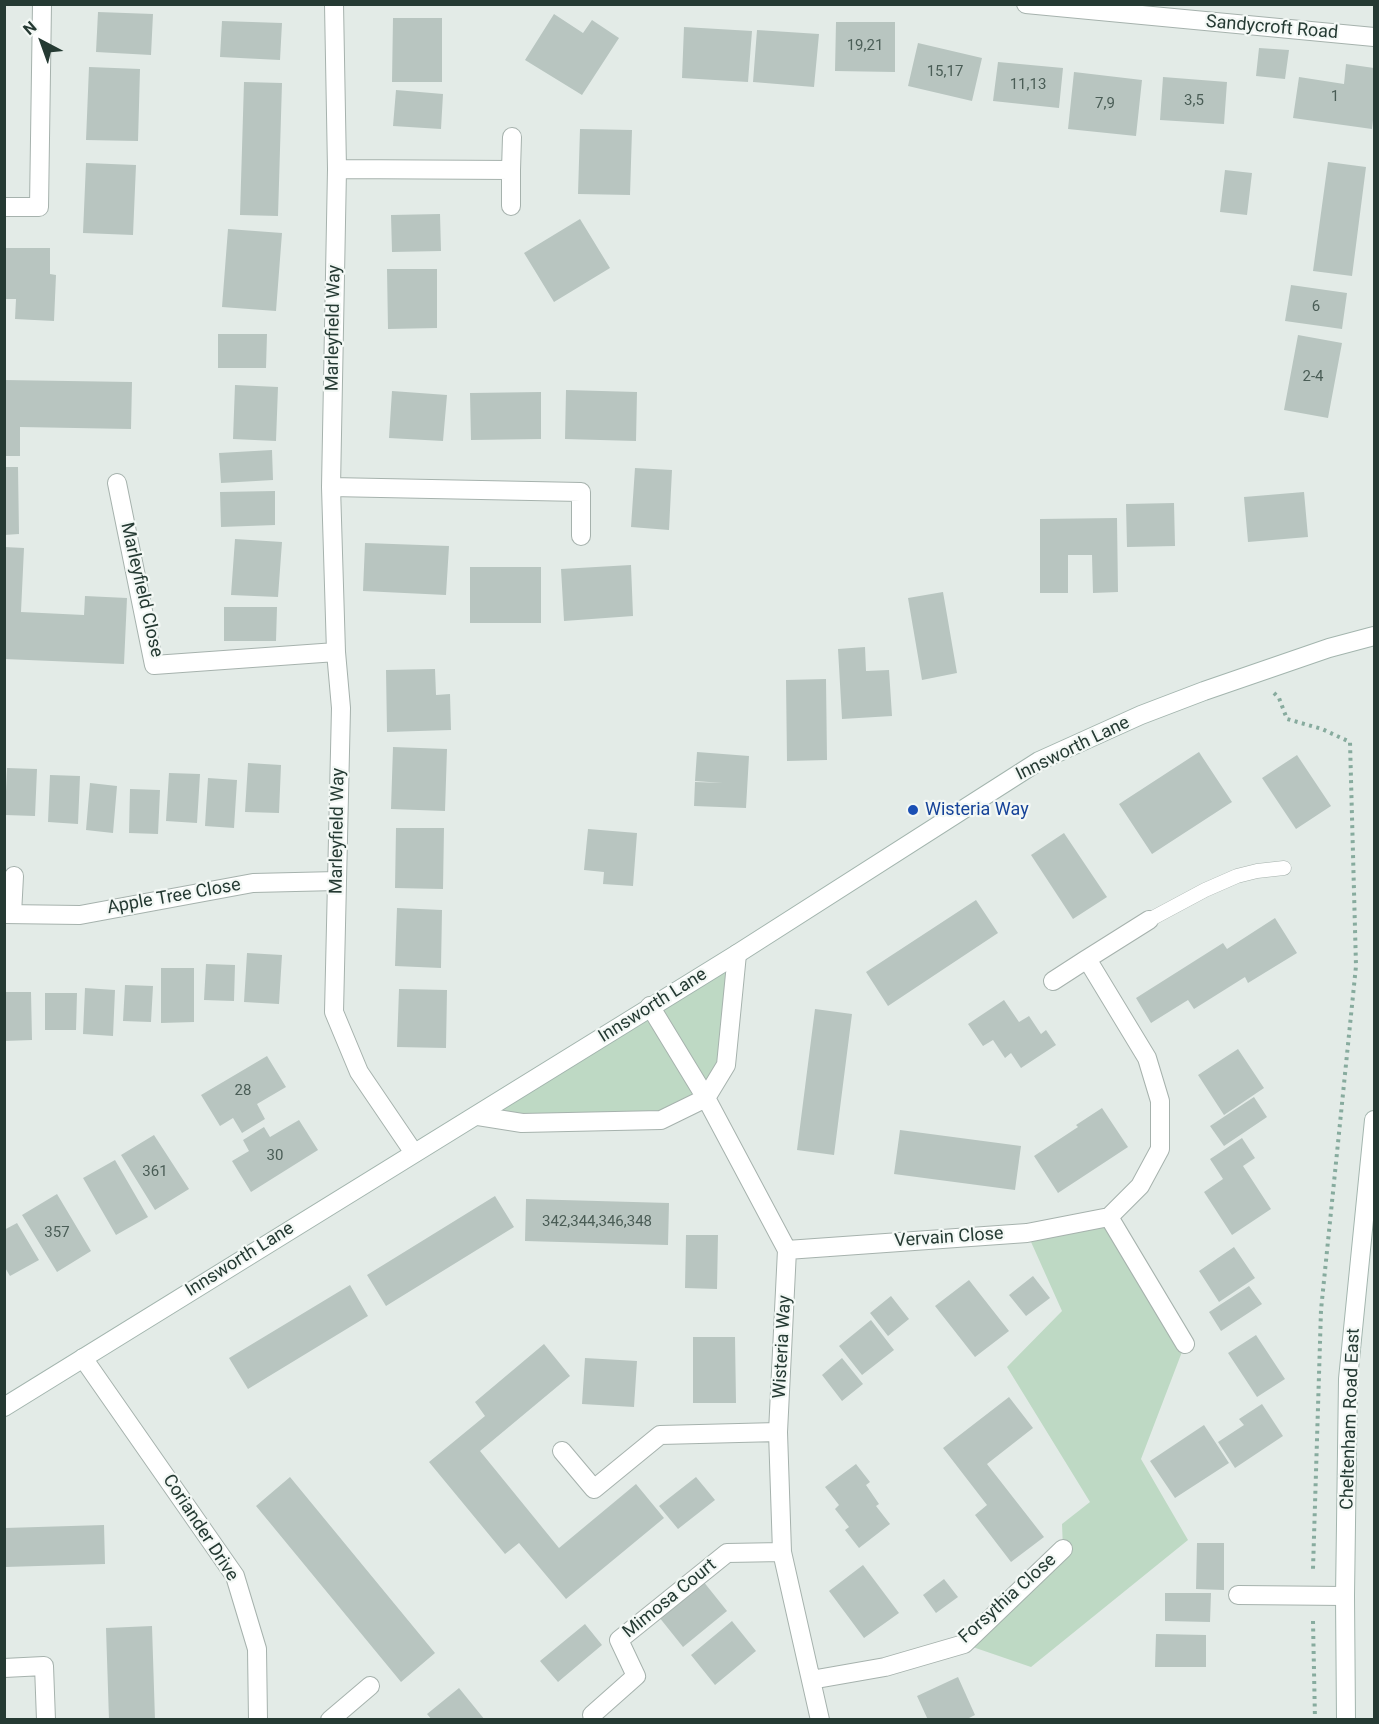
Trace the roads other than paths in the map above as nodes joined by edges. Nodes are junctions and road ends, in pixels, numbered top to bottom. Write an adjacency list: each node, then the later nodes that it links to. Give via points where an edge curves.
1 (42, 4): 9 (street, via 39,207)
2 (334, 4): 6 (street, Marleyfield Way)
3 (1026, 4): 4 (street, Sandycroft Road)
4 (1374, 37)
5 (512, 137): 7 (street)
6 (337, 169): 7 (street); 11 (street, Marleyfield Way)
7 (512, 170): 8 (street)
8 (511, 206)
9 (4, 207)
10 (117, 483): 14 (street, Marleyfield Close, via 154,665)
11 (331, 487): 12 (street, via 581,492); 14 (street, Marleyfield Way)
12 (581, 536)
13 (1374, 636): 20 (street, Innsworth Lane, via 1204,691 1039,761)
14 (336, 652): 17 (street, Marleyfield Way, via 341,708)
15 (1284, 868): 19 (lane, via 1237,876)
16 (14, 876): 18 (street, Apple Tree Close)
17 (337, 881): 18 (street, Apple Tree Close, via 253,883 80,915); 27 (street, Marleyfield Way, via 334,1012 359,1072)
18 (8, 914)
19 (1149, 920): 21 (street)
20 (737, 954): 23 (street, Innsworth Lane); 24 (street, Innsworth Lane, via 726,1065)
21 (1087, 959): 22 (street); 29 (street, via 1148,1058 1160,1101 1160,1149 1140,1186)
22 (1053, 981)
23 (650, 1006): 24 (street); 25 (street, Innsworth Lane)
24 (706, 1098): 25 (street, via 661,1120 522,1124); 30 (street)
25 (478, 1116): 27 (street, Innsworth Lane)
26 (1374, 1120): 28 (street, Cheltenham Road East)
27 (414, 1152): 32 (street, Innsworth Lane)
28 (1372, 1160): 39 (street, Cheltenham Road East, via 1348,1379)
29 (1109, 1216): 30 (street, Vervain Close, via 1027,1233); 31 (street)
30 (787, 1250): 34 (street, Wisteria Way)
31 (1185, 1344)
32 (83, 1358): 33 (street, Innsworth Lane); 45 (street, Coriander Drive, via 235,1576 257,1649)
33 (4, 1407)
34 (778, 1432): 35 (street, via 660,1435 594,1489); 37 (street, Wisteria Way)
35 (562, 1451)
36 (1063, 1549): 41 (street, Forsythia Close, via 964,1644 885,1667)
37 (782, 1552): 41 (street, Wisteria Way); 43 (street, Mimosa Court, via 727,1553 619,1640 636,1676)
38 (1238, 1596): 39 (street)
39 (1345, 1596): 48 (street, Cheltenham Road East)
40 (4, 1668): 44 (street, via 44,1666)
41 (811, 1680): 47 (street, Wisteria Way)
42 (370, 1686): 46 (street)
43 (592, 1715)
44 (46, 1719)
45 (258, 1719)
46 (330, 1719)
47 (820, 1719)
48 (1346, 1719)

